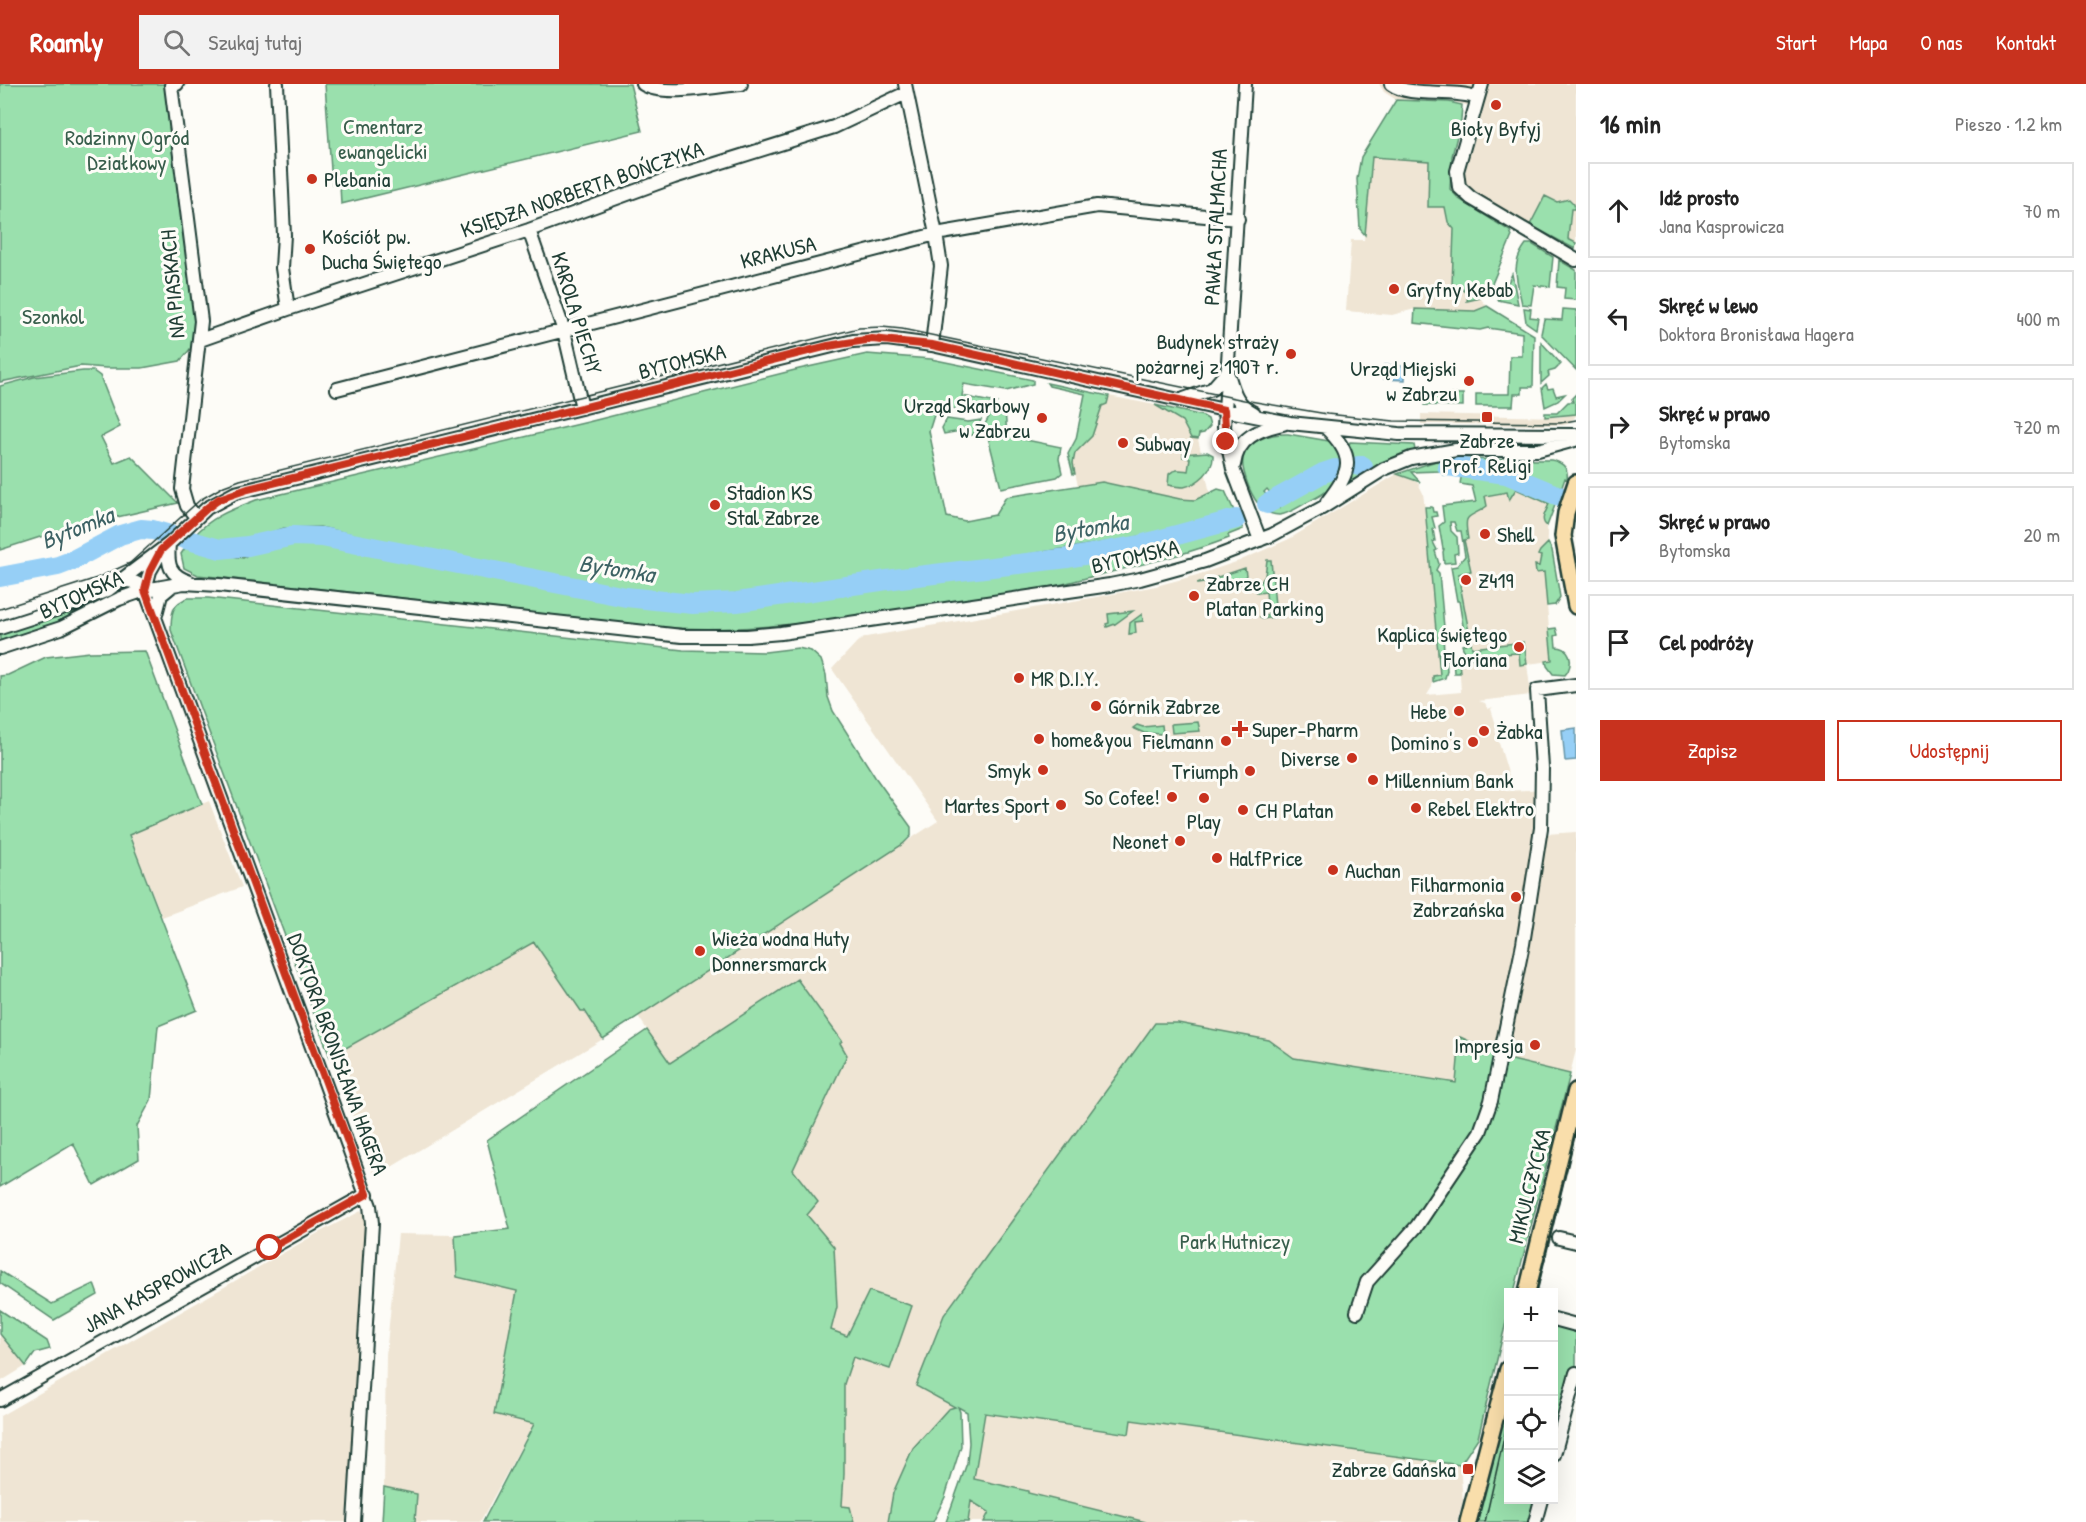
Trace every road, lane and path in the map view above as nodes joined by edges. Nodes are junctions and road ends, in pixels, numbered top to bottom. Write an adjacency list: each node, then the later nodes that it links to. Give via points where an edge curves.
1 (177, 84): 16 (street, NA PIASKACH, via 171,85 201,321)
2 (277, 84): 14 (street, via 282,268)
3 (643, 84): 4 (street, via 678,91)
4 (741, 84)
5 (1245, 84): 10 (street, PAWŁA STALMACHA)
6 (1391, 84): 9 (street, via 1402,90 1462,93)
7 (1482, 84): 9 (street)
8 (906, 88): 11 (street, KSIĘDZA NORBERTA BOŃCZYKA, via 834,127 674,177); 12 (street)
9 (1478, 98): 13 (street, via 1457,171 1459,187)
10 (1238, 219): 12 (street, KRAKUSA, via 1097,206); 18 (street, PAWŁA STALMACHA)
11 (529, 230): 14 (street, KSIĘDZA NORBERTA BOŃCZYKA); 15 (street, KAROLA PIECHY)
12 (936, 234): 15 (street, KRAKUSA); 17 (street, via 941,266)
13 (1576, 260)
14 (288, 309): 16 (street, KSIĘDZA NORBERTA BOŃCZYKA)
15 (564, 331): 19 (street, KRAKUSA); 21 (street, KAROLA PIECHY)
16 (200, 340): 29 (street, NA PIASKACH, via 182,489)
17 (932, 345): 20 (street, BYTOMSKA); 21 (street, BYTOMSKA, via 887,339 853,341)
18 (1228, 372): 20 (street, via 1212,389); 22 (street, PAWŁA STALMACHA); 23 (street, PAWŁA STALMACHA, via 1243,407)
19 (337, 389)
20 (1180, 400): 22 (street, BYTOMSKA)
21 (582, 408): 29 (street, BYTOMSKA, via 248,489 219,499)
22 (1224, 410): 23 (street, BYTOMSKA); 26 (street)
23 (1290, 423): 24 (street, BYTOMSKA); 26 (street, BYTOMSKA, via 1266,428 1248,438 1235,455)
24 (1325, 427): 25 (street, via 1399,434); 28 (street, BYTOMSKA, via 1342,446 1348,461 1342,482)
25 (1576, 437): 28 (street, via 1538,450 1425,454 1384,469)
26 (1233, 469): 30 (street)
27 (1576, 484): 36 (main road, via 1563,536)
28 (1322, 508): 30 (street, BYTOMSKA)
29 (193, 520): 31 (street, BYTOMSKA)
30 (1260, 540): 33 (street, BYTOMSKA, via 1205,561 1110,585 835,627 747,636 647,633)
31 (165, 547): 32 (street, BYTOMSKA); 33 (street, BYTOMSKA, via 173,573); 35 (street, BYTOMSKA, via 150,571)
32 (122, 581): 35 (street, BYTOMSKA, via 139,583); 38 (street, BYTOMSKA, via 93,597)
33 (193, 583): 34 (street, BYTOMSKA)
34 (173, 585): 35 (street, BYTOMSKA); 37 (street, via 161,595)
35 (145, 590): 37 (street, DOKTORA BRONISŁAWA HAGERA); 39 (street, BYTOMSKA, via 61,628)
36 (1576, 606)
37 (155, 620): 42 (street, DOKTORA BRONISŁAWA HAGERA)
38 (0, 628)
39 (0, 648)
40 (1576, 685): 46 (street, via 1537,690 1541,828 1523,944 1491,1101 1480,1132 1418,1226 1367,1282)
41 (1576, 1090): 45 (main road, MIKULCZYCKA)
42 (367, 1194): 51 (street, JANA KASPROWICZA); 54 (street, DOKTORA BRONISŁAWA HAGERA, via 372,1223)
43 (1559, 1238): 44 (street)
44 (1576, 1242)
45 (1528, 1288)
46 (1357, 1312)
47 (1558, 1320): 48 (street)
48 (1576, 1325)
49 (1576, 1373): 52 (street)
50 (1504, 1388): 55 (main road)
51 (0, 1400)
52 (1555, 1450)
53 (1540, 1504): 56 (street)
54 (354, 1522)
55 (1468, 1522)
56 (1535, 1522)

